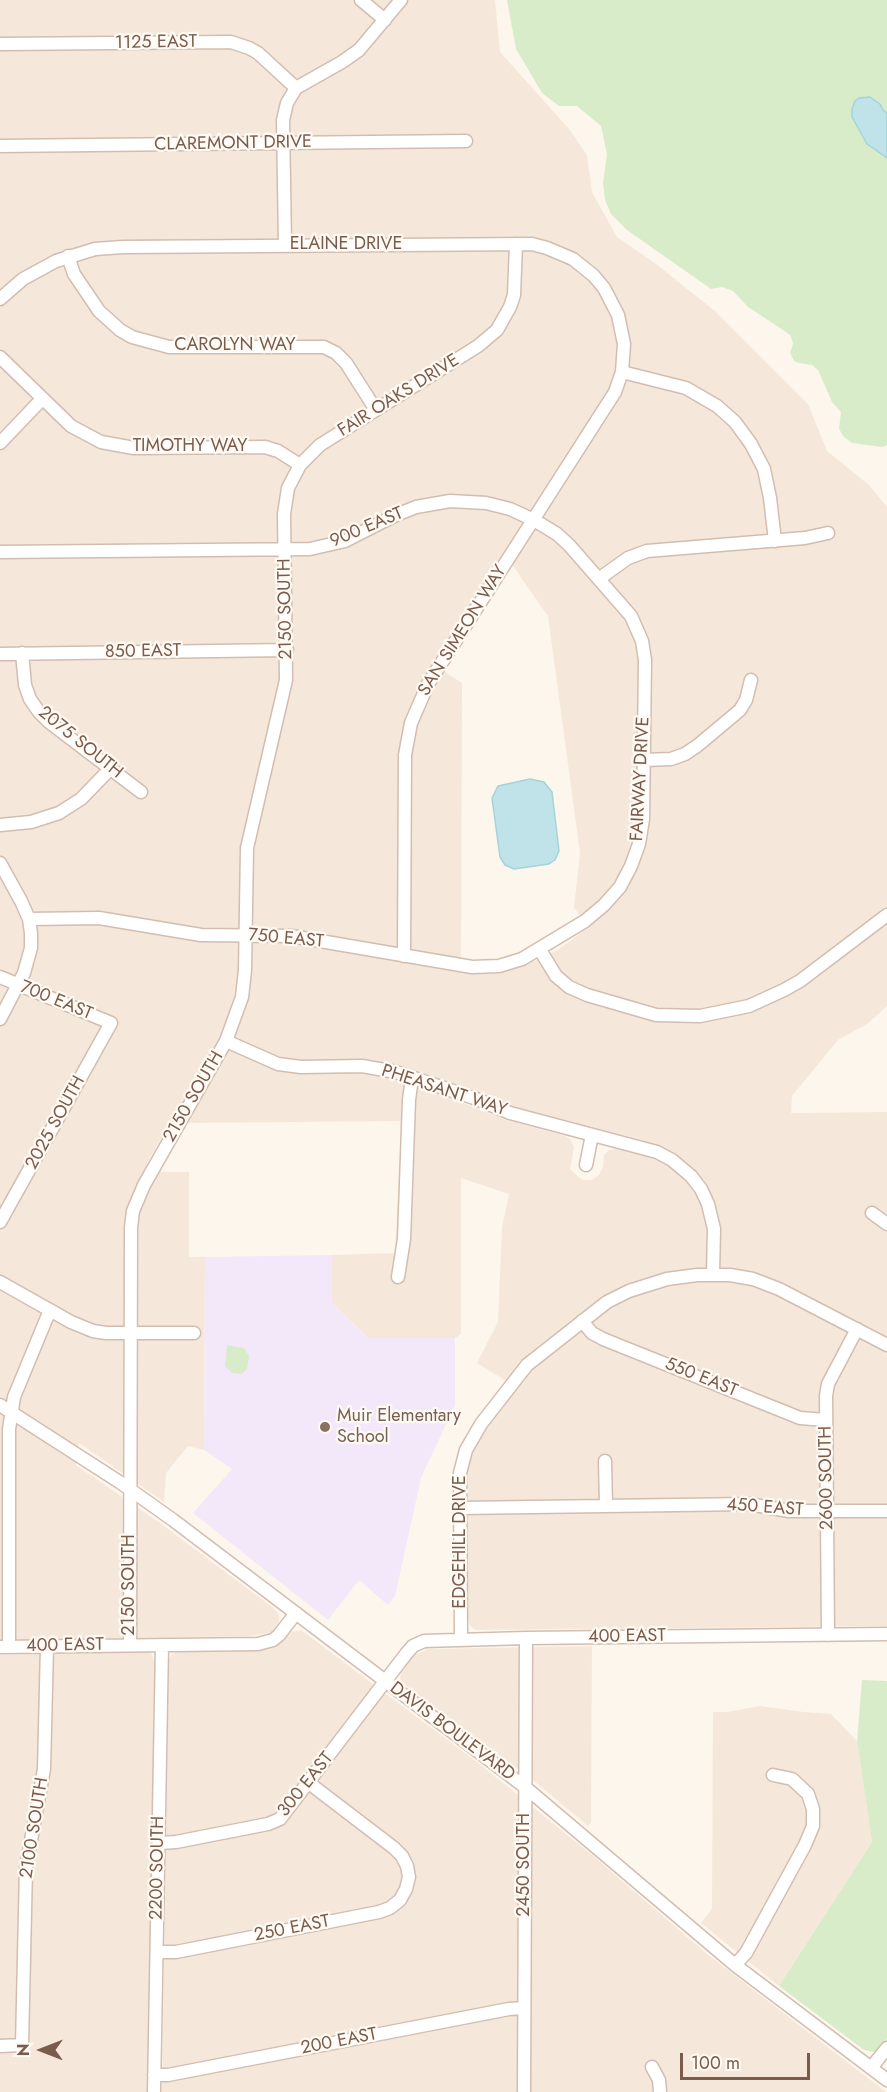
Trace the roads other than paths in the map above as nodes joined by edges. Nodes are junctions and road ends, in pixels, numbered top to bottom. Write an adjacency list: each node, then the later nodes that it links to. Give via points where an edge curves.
1 (361, 0): 3 (street)
2 (401, 0): 3 (street)
3 (385, 20): 5 (street, via 351,57)
4 (0, 44): 5 (street, 1125 EAST, via 231,42 258,53)
5 (296, 88): 7 (street, via 284,112)
6 (466, 141): 7 (street, CLAREMONT DRIVE)
7 (284, 143): 8 (street, CLAREMONT DRIVE); 10 (street)
8 (0, 146)
9 (516, 244): 10 (street, ELAINE DRIVE); 14 (street, ELAINE DRIVE, via 532,244 560,253 584,267 599,282 612,301 622,330); 16 (street, FAIR OAKS DRIVE, via 514,295 497,330)
10 (285, 245): 11 (street, ELAINE DRIVE, via 109,247)
11 (68, 256): 12 (street, ELAINE DRIVE, via 34,272); 16 (street, CAROLYN WAY, via 99,311 132,337 169,347 324,347 346,363)
12 (0, 298)
13 (0, 357): 15 (street, TIMOTHY WAY)
14 (622, 372): 19 (street, SAN SIMEON WAY, via 606,409); 21 (street, via 686,388 735,422 764,469)
15 (42, 399): 17 (street); 18 (street, TIMOTHY WAY, via 80,432 112,445 265,447)
16 (376, 410): 18 (street, FAIR OAKS DRIVE, via 320,445)
17 (0, 443)
18 (300, 465): 22 (street, FAIR OAKS DRIVE, via 285,501)
19 (534, 520): 22 (street, 900 EAST, via 486,503 439,502 396,515 345,541 310,549); 24 (street, 900 EAST, via 563,539); 38 (street, SAN SIMEON WAY, via 428,684 411,723 405,755)
20 (828, 533): 21 (street)
21 (775, 541): 24 (street, via 647,551 628,558)
22 (286, 549): 23 (street, 900 EAST); 25 (street, 2150 SOUTH)
23 (0, 552)
24 (600, 578): 29 (street, FAIRWAY DRIVE, via 631,616 642,641)
25 (287, 650): 26 (street, 850 EAST); 36 (street, 2150 SOUTH, via 284,692 247,848)
26 (22, 653): 27 (street, 850 EAST); 30 (street, 2075 SOUTH, via 25,685 39,712)
27 (0, 654)
28 (751, 680): 29 (street, via 740,710 697,746 671,759)
29 (644, 760): 37 (street, FAIRWAY DRIVE, via 642,831 626,876 604,905)
30 (110, 769): 31 (street, 2075 SOUTH); 32 (street, via 81,799 59,813 31,822)
31 (141, 792)
32 (0, 825)
33 (0, 863): 35 (street)
34 (887, 915): 37 (street, via 784,990 749,1006 700,1016 656,1015 586,995 556,976)
35 (29, 919): 36 (street, 750 EAST, via 99,918 201,935); 40 (street, via 31,948)
36 (245, 935): 38 (street, 750 EAST, via 291,936); 43 (street, 2150 SOUTH, via 242,997)
37 (540, 950): 38 (street, 750 EAST, via 511,963 485,967)
38 (404, 956)
39 (0, 978): 40 (street, 700 EAST)
40 (18, 986): 41 (street); 42 (street, 700 EAST)
41 (0, 1020)
42 (111, 1023): 48 (street, 2025 SOUTH)
43 (226, 1041): 44 (street, PHEASANT WAY, via 278,1064 362,1066); 56 (street, 2150 SOUTH, via 138,1198 130,1234)
44 (412, 1078): 45 (street, PHEASANT WAY, via 510,1113); 51 (street, via 404,1239)
45 (592, 1135): 46 (street); 50 (street, PHEASANT WAY, via 657,1152 696,1182 713,1220)
46 (586, 1165)
47 (872, 1213): 49 (street)
48 (0, 1222)
49 (887, 1224)
50 (713, 1274): 54 (street, EDGEHILL DRIVE, via 674,1277 640,1286 618,1296); 55 (street, EDGEHILL DRIVE, via 764,1283)
51 (398, 1277)
52 (0, 1282): 53 (street)
53 (50, 1310): 56 (street, via 93,1331); 60 (street, via 14,1397)
54 (582, 1322): 61 (street, 550 EAST, via 597,1336 614,1344 800,1418); 65 (street, EDGEHILL DRIVE, via 527,1365 475,1432 462,1461)
55 (856, 1329): 58 (street, EDGEHILL DRIVE); 61 (street, 2600 SOUTH, via 828,1384)
56 (129, 1333): 57 (street); 63 (street, 2150 SOUTH)
57 (194, 1333)
58 (887, 1346)
59 (0, 1405): 60 (street, DAVIS BOULEVARD)
60 (12, 1412): 63 (street, DAVIS BOULEVARD); 76 (street)
61 (826, 1420): 66 (street, 2600 SOUTH)
62 (605, 1461): 64 (street)
63 (130, 1489): 68 (street, DAVIS BOULEVARD); 73 (street, 2150 SOUTH)
64 (606, 1506): 65 (street, 450 EAST); 66 (street, 450 EAST, via 756,1504 789,1511)
65 (460, 1508): 72 (street, EDGEHILL DRIVE)
66 (827, 1511): 67 (street, 450 EAST); 70 (street, 2600 SOUTH)
67 (887, 1511)
68 (296, 1613): 74 (street, 400 EAST, via 279,1635 266,1643); 77 (street, DAVIS BOULEVARD)
69 (887, 1634): 70 (street, 400 EAST)
70 (828, 1635): 71 (street, 400 EAST)
71 (526, 1638): 72 (street, 400 EAST); 80 (street, 2450 SOUTH)
72 (461, 1639): 77 (street, 400 EAST, via 418,1643)
73 (130, 1645): 74 (street, 400 EAST); 75 (street, 400 EAST)
74 (162, 1645): 81 (street, 2200 SOUTH)
75 (47, 1646): 76 (street, 400 EAST); 85 (street, 2100 SOUTH, via 44,1769 27,1868 22,2045)
76 (5, 1647)
77 (385, 1682): 79 (street, 300 EAST); 80 (street, DAVIS BOULEVARD)
78 (773, 1774): 83 (street, via 792,1779 808,1794 813,1826 746,1953)
79 (309, 1783): 81 (street, 300 EAST, via 284,1816 272,1823); 82 (street, 250 EAST, via 399,1851 409,1877 400,1900 385,1910 176,1952)
80 (525, 1787): 83 (street, DAVIS BOULEVARD); 84 (street, 2450 SOUTH)
81 (159, 1843): 82 (street, 2200 SOUTH)
82 (157, 1952): 89 (street, 2200 SOUTH)
83 (735, 1965): 88 (street, DAVIS BOULEVARD)
84 (524, 2008): 89 (street, 200 EAST); 92 (street, 2450 SOUTH)
85 (0, 2046)
86 (887, 2048): 88 (street)
87 (652, 2067): 93 (street)
88 (871, 2068): 90 (street, DAVIS BOULEVARD)
89 (154, 2075): 91 (street, 2200 SOUTH)
90 (887, 2080)
91 (154, 2092)
92 (524, 2092)
93 (660, 2092)

